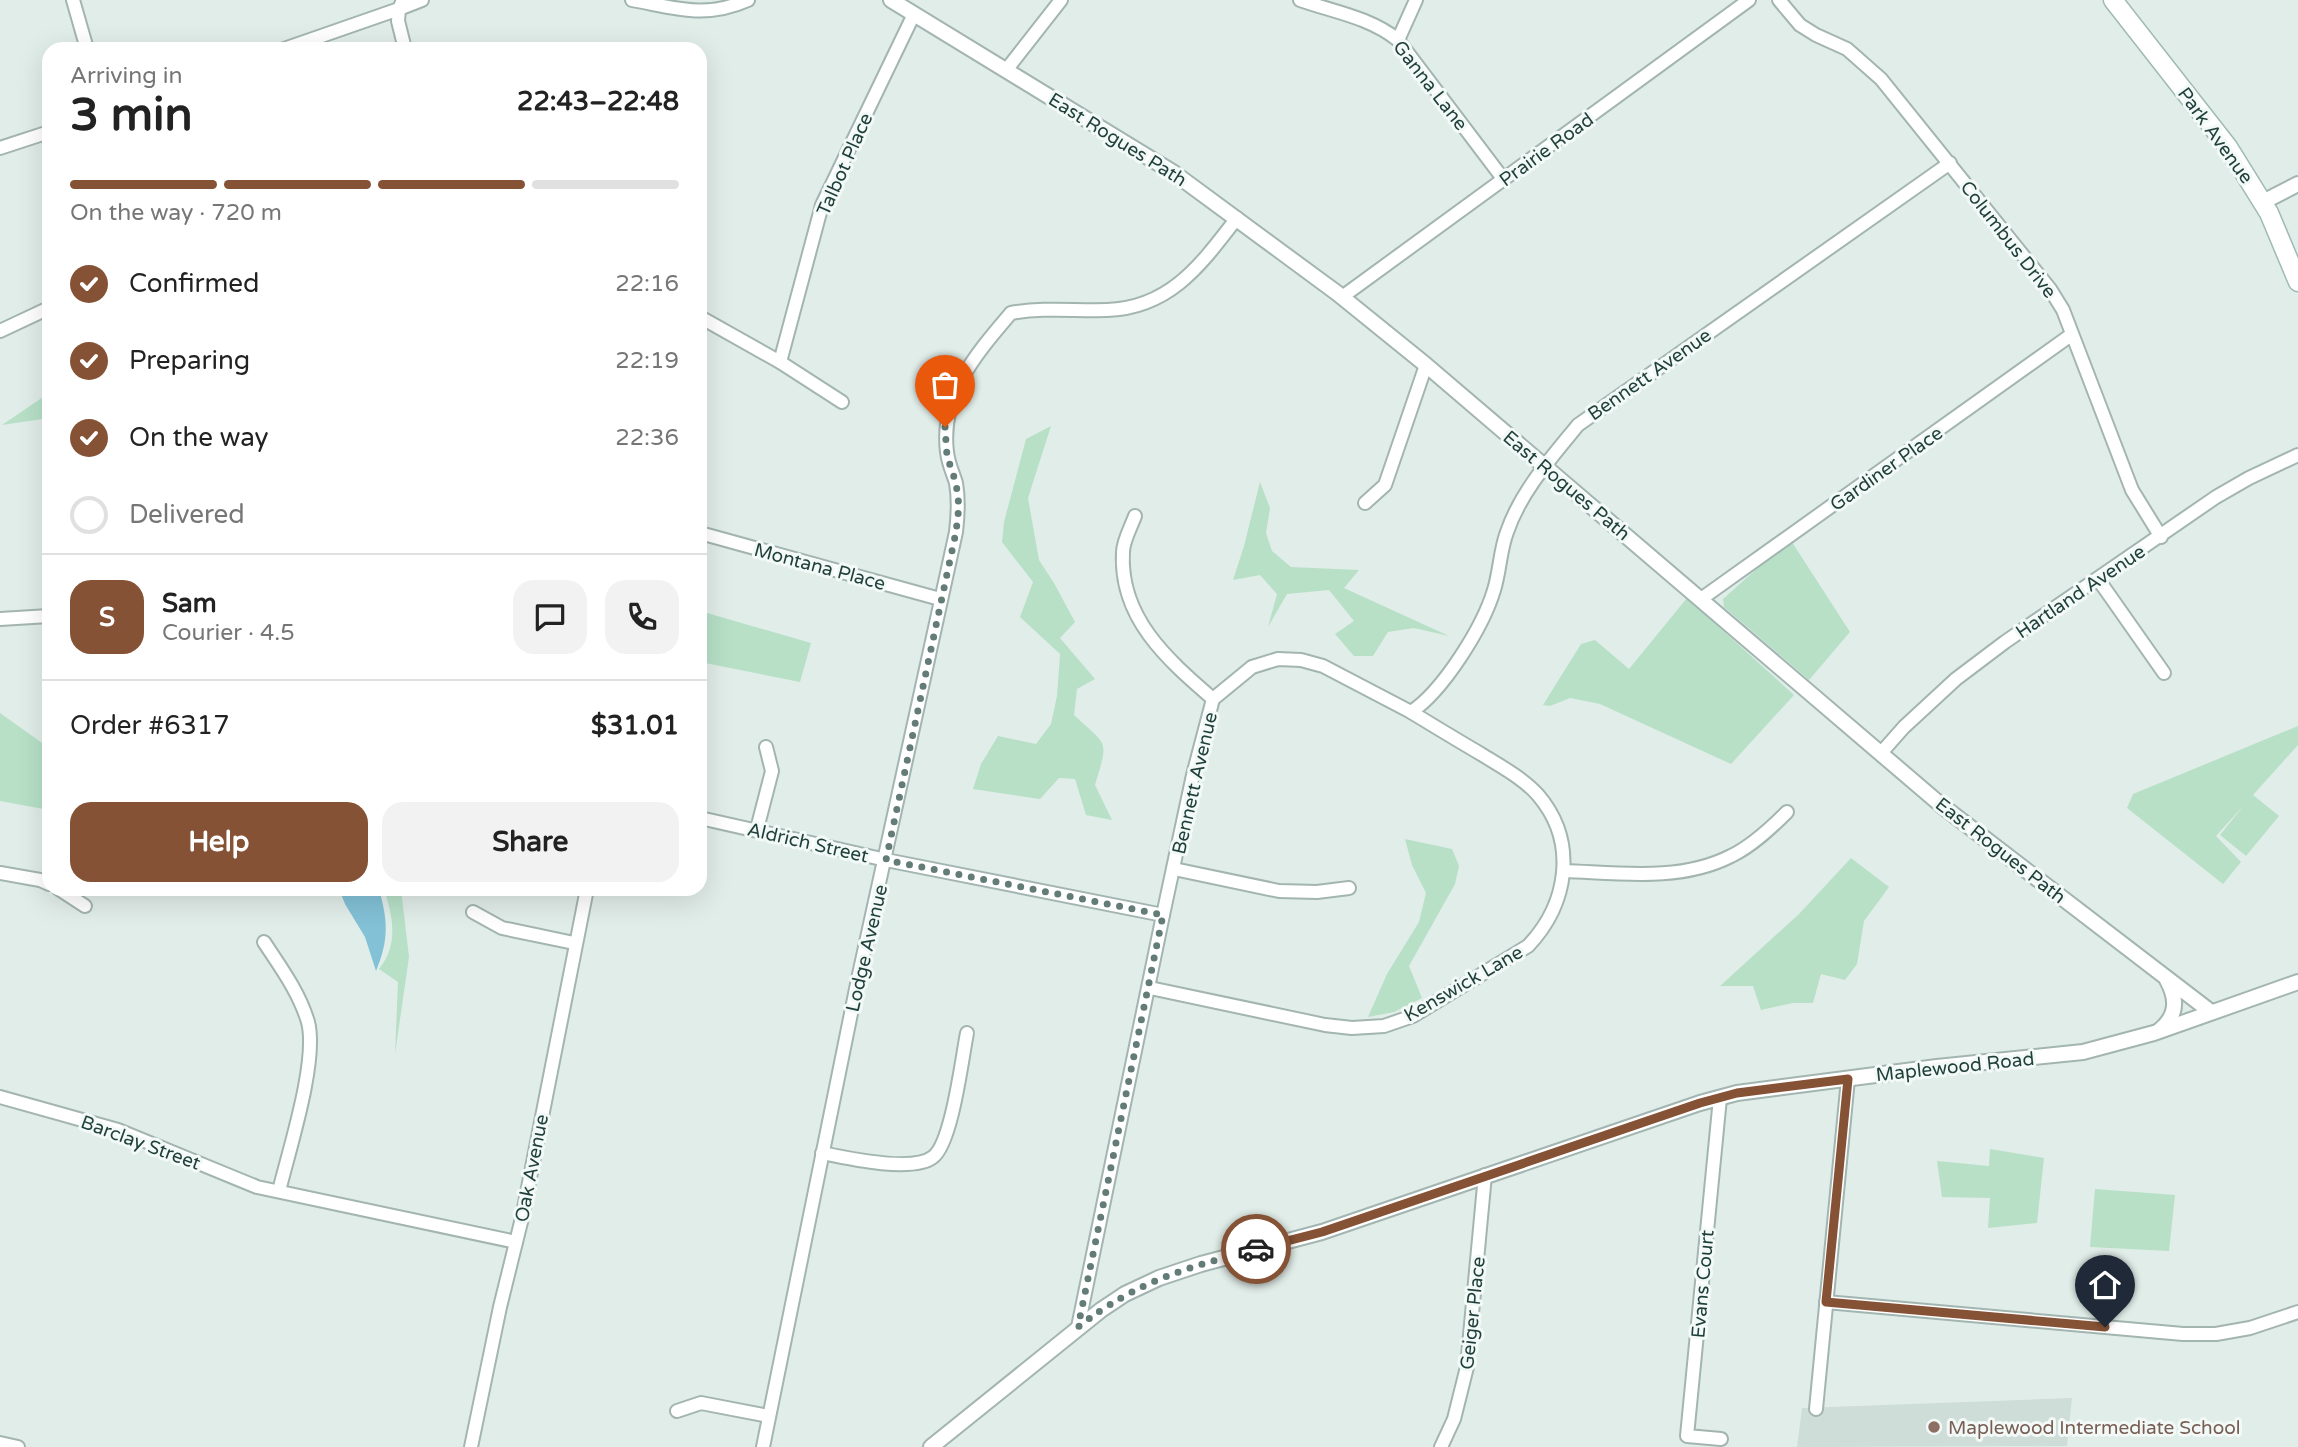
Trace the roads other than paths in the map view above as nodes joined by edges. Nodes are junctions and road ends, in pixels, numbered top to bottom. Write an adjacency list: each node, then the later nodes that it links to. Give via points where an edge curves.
1 (73, 0): 15 (street)
2 (422, 0): 12 (street)
3 (632, 0): 4 (street, via 690,11 718,11)
4 (748, 0)
5 (891, 0): 13 (street, East Rogues Path)
6 (1061, 0): 18 (street)
7 (1300, 0): 14 (street, Ganna Lane, via 1363,19)
8 (1416, 0): 14 (street)
9 (1749, 0): 22 (street, Prairie Road)
10 (1779, 0): 21 (street, Columbus Drive, via 1800,24 1864,62)
11 (2113, 0): 24 (main road, Park Avenue, via 2228,147)
12 (401, 5): 16 (street); 17 (street, via 398,21)
13 (914, 14): 18 (street, East Rogues Path); 32 (street, Talbot Place, via 822,205)
14 (1398, 40): 22 (street, Ganna Lane)
15 (85, 42)
16 (303, 42)
17 (403, 42)
18 (1007, 69): 25 (street, East Rogues Path, via 1174,173)
19 (42, 134): 20 (street)
20 (0, 148)
21 (1950, 163): 31 (street, Columbus Drive, via 2050,289); 36 (street, Bennett Avenue, via 1609,401 1578,425)
22 (1504, 180): 27 (street, Prairie Road)
23 (2298, 184): 24 (street)
24 (2263, 202): 26 (main road, Park Avenue)
25 (1237, 218): 27 (street, East Rogues Path); 43 (street, Lodge Avenue, via 1174,289 1147,303 1110,310 1040,308 1011,313 991,337 952,399 945,427 959,506)
26 (2298, 282)
27 (1342, 297): 33 (street, East Rogues Path)
28 (42, 311): 30 (street)
29 (707, 321): 32 (street)
30 (0, 331)
31 (2071, 335): 40 (street, Columbus Drive, via 2132,490); 42 (street, Gardiner Place)
32 (780, 362): 34 (street)
33 (1426, 365): 36 (street, East Rogues Path); 37 (street, via 1385,485)
34 (842, 402)
35 (2298, 455): 40 (street, Hartland Avenue, via 2238,484)
36 (1545, 466): 42 (street, East Rogues Path); 48 (street, Bennett Avenue, via 1507,531 1488,607 1447,677)
37 (1365, 503)
38 (1135, 516): 47 (street, via 1122,550 1132,608 1159,649)
39 (707, 535): 43 (street, Montana Place)
40 (2161, 537): 41 (street, Hartland Avenue)
41 (2098, 579): 46 (street); 50 (street, Hartland Avenue, via 1956,679)
42 (1701, 598): 50 (street, East Rogues Path)
43 (940, 599): 54 (street, Lodge Avenue)
44 (42, 616): 45 (street)
45 (0, 619)
46 (2164, 673)
47 (1213, 699): 48 (street, Bennett Avenue, via 1252,667 1278,659 1301,660 1323,666); 55 (street, Bennett Avenue)
48 (1411, 712): 56 (street, via 1513,774 1536,794 1559,835)
49 (766, 747): 53 (street, via 772,771)
50 (1881, 753): 67 (street, East Rogues Path)
51 (1787, 812): 56 (street, via 1732,856 1706,866 1650,874)
52 (707, 819): 53 (street, Aldrich Street)
53 (757, 829): 54 (street, Aldrich Street)
54 (886, 860): 64 (street, Aldrich Street); 76 (street, Lodge Avenue)
55 (1174, 869): 59 (street, via 1279,891); 64 (street, Bennett Avenue)
56 (1564, 871): 69 (street, Kenswick Lane, via 1554,911 1528,946 1413,1016 1384,1026 1325,1025)
57 (0, 873): 58 (street)
58 (42, 881)
59 (1349, 888)
60 (70, 896): 62 (street)
61 (585, 896): 66 (street, Oak Avenue)
62 (85, 906)
63 (473, 912): 66 (street, via 502,928)
64 (1163, 915): 69 (street, Bennett Avenue)
65 (264, 942): 78 (street, via 294,987 308,1024 311,1052)
66 (575, 943): 79 (street, Oak Avenue)
67 (2166, 978): 70 (street, East Rogues Path); 72 (street, via 2175,997 2174,1010)
68 (2298, 982): 70 (street, Maplewood Road)
69 (1150, 988): 82 (street, Bennett Avenue)
70 (2211, 1012): 72 (street, Maplewood Road)
71 (967, 1034): 76 (street, via 951,1115 933,1157 912,1164 883,1163)
72 (2154, 1034): 73 (street, Maplewood Road, via 2083,1052)
73 (1848, 1079): 75 (street, Maplewood Road); 80 (street)
74 (0, 1097): 78 (street, Barclay Street, via 118,1130)
75 (1720, 1098): 77 (street, Maplewood Road); 86 (street, Evans Court, via 1687,1436)
76 (822, 1153): 85 (street, Lodge Avenue)
77 (1485, 1175): 82 (street, Maplewood Road, via 1322,1232 1159,1278 1125,1294); 92 (street, Geiger Place, via 1467,1367 1458,1407)
78 (279, 1192): 79 (street, Barclay Street)
79 (516, 1242): 89 (street, Oak Avenue)
80 (1826, 1302): 81 (street, via 2194,1334 2250,1328); 83 (street)
81 (2298, 1312)
82 (1078, 1327): 91 (street, Maplewood Road)
83 (1816, 1409)
84 (677, 1411): 85 (street, via 701,1403)
85 (768, 1416): 90 (street, Lodge Avenue)
86 (1721, 1439)
87 (0, 1443): 88 (street)
88 (18, 1447)
89 (471, 1447)
90 (763, 1447)
91 (931, 1447)
92 (1441, 1447)

